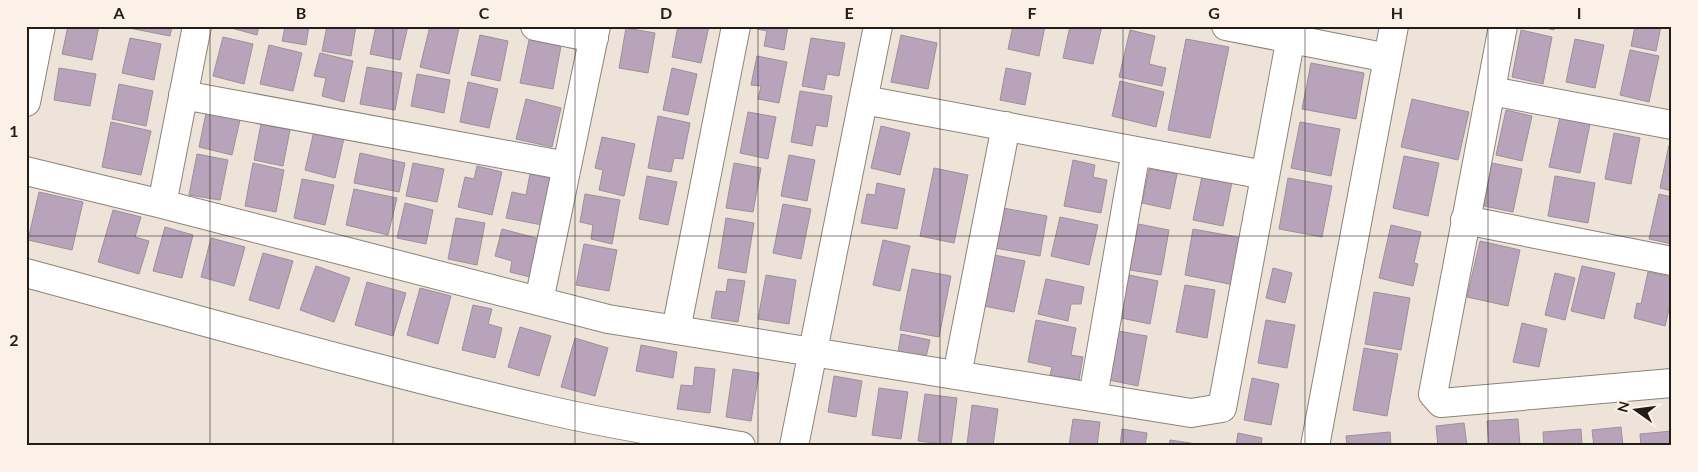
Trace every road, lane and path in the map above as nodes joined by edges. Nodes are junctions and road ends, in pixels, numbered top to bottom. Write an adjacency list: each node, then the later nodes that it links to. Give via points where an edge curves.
1 (41, 26): 15 (street)
2 (197, 26): 13 (street)
3 (535, 26): 9 (street)
4 (736, 26): 27 (street)
5 (878, 26): 14 (street)
6 (1226, 26): 10 (street)
7 (1394, 26): 11 (street)
8 (1502, 26): 12 (street)
9 (595, 32): 19 (street)
10 (1292, 33): 11 (street); 21 (street)
11 (1388, 58): 34 (street)
12 (1491, 91): 16 (street); 23 (street)
13 (183, 95): 19 (street); 22 (street)
14 (864, 100): 17 (street); 28 (street)
15 (26, 102)
16 (1672, 125)
17 (1006, 126): 18 (street); 29 (street)
18 (1136, 151): 21 (street); 31 (street)
19 (567, 166): 26 (street)
20 (26, 171): 22 (street)
21 (1265, 175): 31 (street, via 1222,408 1191,413)
22 (162, 204): 26 (street)
23 (1465, 220): 24 (street); 30 (street, via 1433,394 1441,403)
24 (1672, 260)
25 (26, 273): 32 (street, via 548,410)
26 (540, 301): 27 (street, via 608,319)
27 (676, 330): 28 (street)
28 (813, 352): 29 (street); 33 (street)
29 (957, 375): 31 (street)
30 (1672, 383)
31 (1093, 397)
32 (741, 446)
33 (794, 446)
34 (1315, 446)

